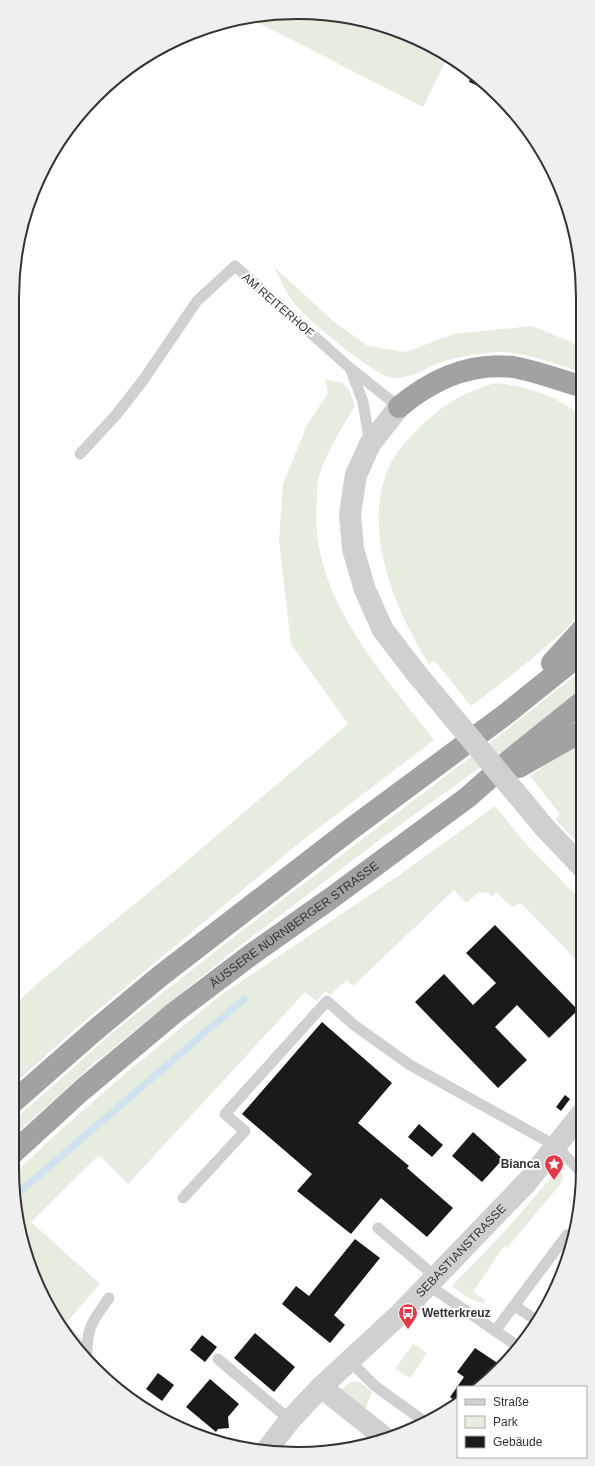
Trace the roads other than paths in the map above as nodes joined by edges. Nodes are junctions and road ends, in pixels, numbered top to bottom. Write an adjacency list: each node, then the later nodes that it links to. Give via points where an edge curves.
1 (350, 368): 5 (lane, AM REITERHOF); 6 (lane, via 363,402); 7 (lane, AM REITERHOF, via 235,266 197,301 139,385 116,415)
2 (531, 372): 3 (highway); 4 (highway); 5 (highway, via 495,366 472,369 435,381)
3 (576, 385)
4 (576, 399)
5 (399, 407): 6 (street)
6 (370, 444): 14 (street, bridge, via 356,475 350,514 352,549 365,590 383,630 416,674 545,828)
7 (80, 454)
8 (576, 637): 11 (highway)
9 (576, 658): 11 (highway)
10 (576, 707): 13 (highway, ÄUSSERE NÜRNBERGER STRASSE, via 511,759)
11 (506, 714): 15 (highway, via 159,977)
12 (576, 735): 13 (highway)
13 (468, 798): 18 (highway, ÄUSSERE NÜRNBERGER STRASSE, via 174,1013 82,1090)
14 (576, 861)
15 (19, 1097)
16 (576, 1121): 17 (street, SEBASTIANSTRASSE)
17 (556, 1146): 19 (lane); 20 (lane, via 410,1065 354,1025 327,1001 225,1114 245,1131); 23 (street, SEBASTIANSTRASSE, via 526,1182)
18 (19, 1148)
19 (576, 1167)
20 (183, 1198)
21 (378, 1228): 23 (lane)
22 (568, 1238): 25 (lane)
23 (432, 1281): 27 (lane); 31 (street, SEBASTIANSTRASSE)
24 (109, 1298): 29 (lane, via 92,1321 88,1331)
25 (515, 1306): 26 (lane); 27 (lane)
26 (533, 1318)
27 (495, 1331): 28 (lane)
28 (514, 1343)
29 (87, 1351)
30 (218, 1359): 34 (lane)
31 (349, 1360): 32 (street, SEBASTIANSTRASSE); 33 (lane, via 375,1386)
32 (321, 1387): 34 (street, SEBASTIANSTRASSE); 35 (street)
33 (420, 1418)
34 (290, 1420): 36 (street, SEBASTIANSTRASSE)
35 (381, 1434)
36 (270, 1446)

